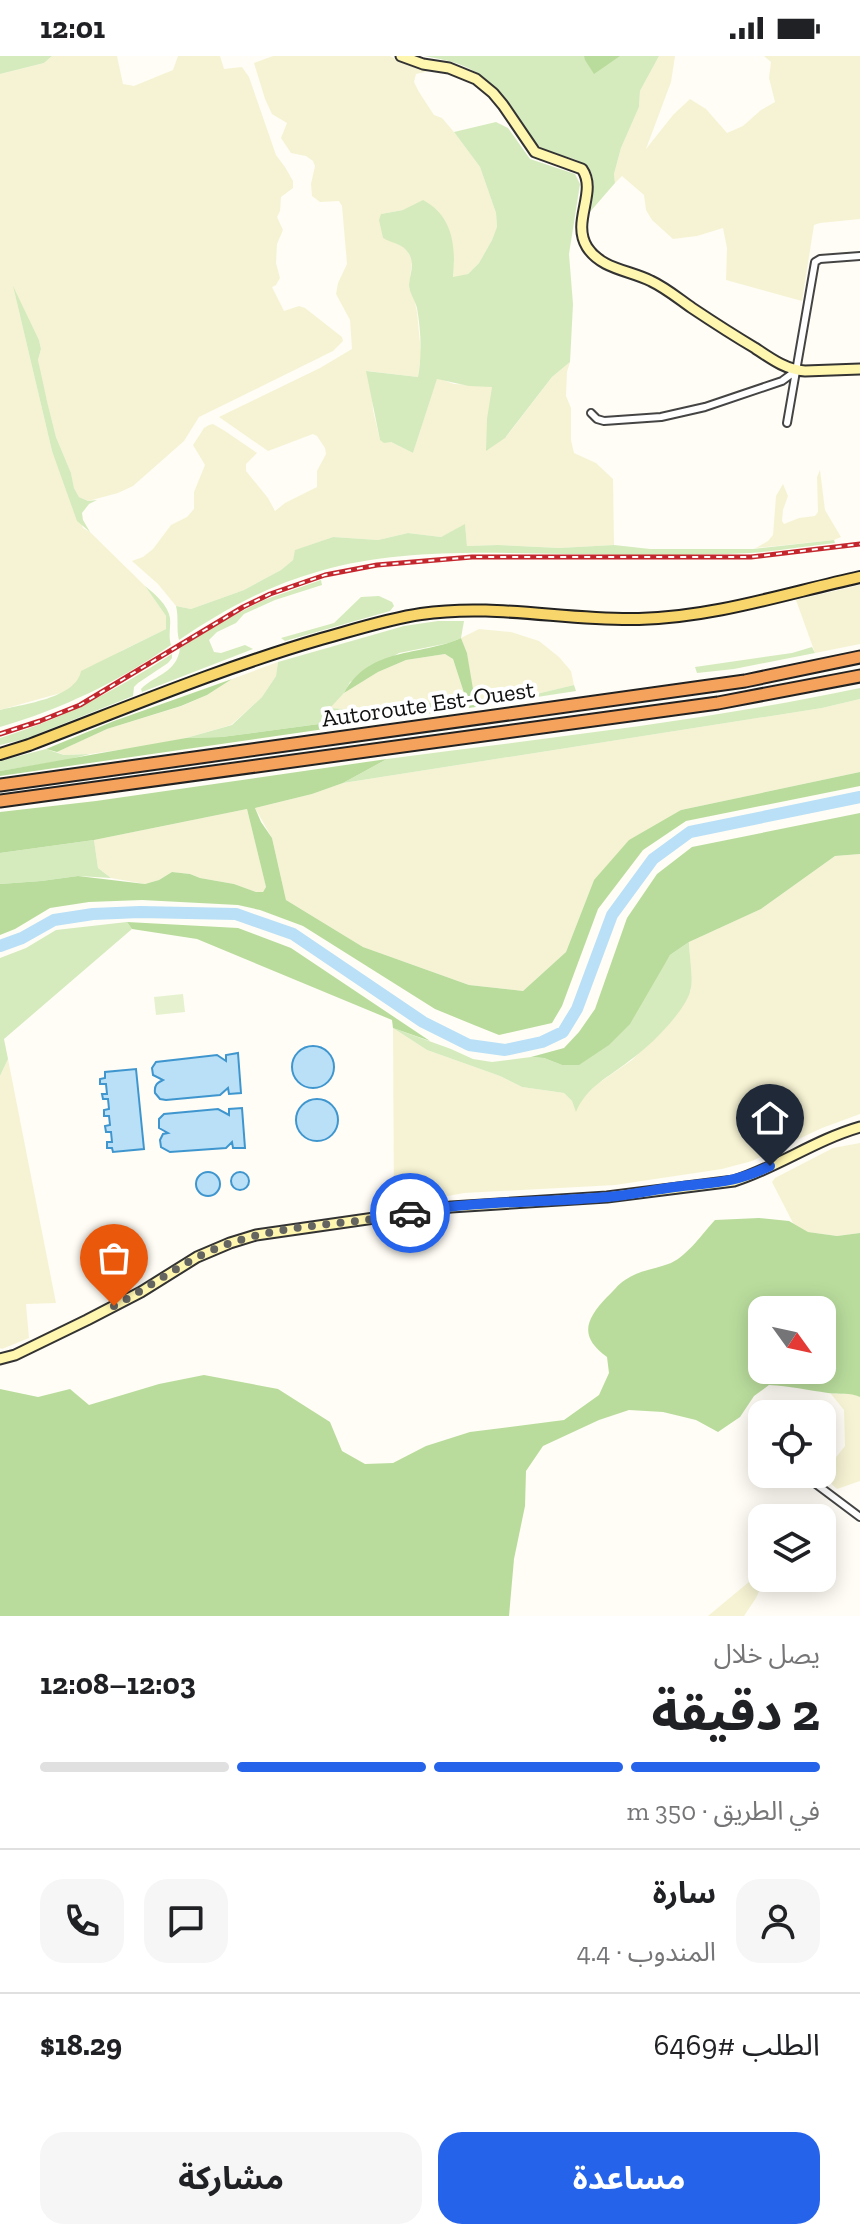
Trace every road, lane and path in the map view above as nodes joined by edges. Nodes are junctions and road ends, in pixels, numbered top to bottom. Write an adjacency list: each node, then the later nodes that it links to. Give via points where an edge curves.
1 (401, 56): 4 (street, via 476,79 498,99 535,152 582,169 588,180 582,234 595,255 659,286)
2 (860, 256): 4 (street, via 815,262)
3 (860, 369): 4 (street)
4 (797, 370): 5 (street, via 782,381 661,417 604,421); 6 (street)
5 (591, 413)
6 (787, 423)
7 (860, 577): 10 (main road, via 676,617 476,611 393,619 239,665)
8 (860, 657): 11 (highway, Autoroute Est-Ouest, via 745,681)
9 (860, 676): 12 (highway, Autoroute Est-Ouest, via 718,703)
10 (0, 754)
11 (0, 785)
12 (0, 801)
13 (860, 1127): 14 (street, via 724,1183 451,1207 256,1235 197,1257 87,1320)
14 (0, 1359)
15 (821, 1488): 16 (street)
16 (860, 1517)

